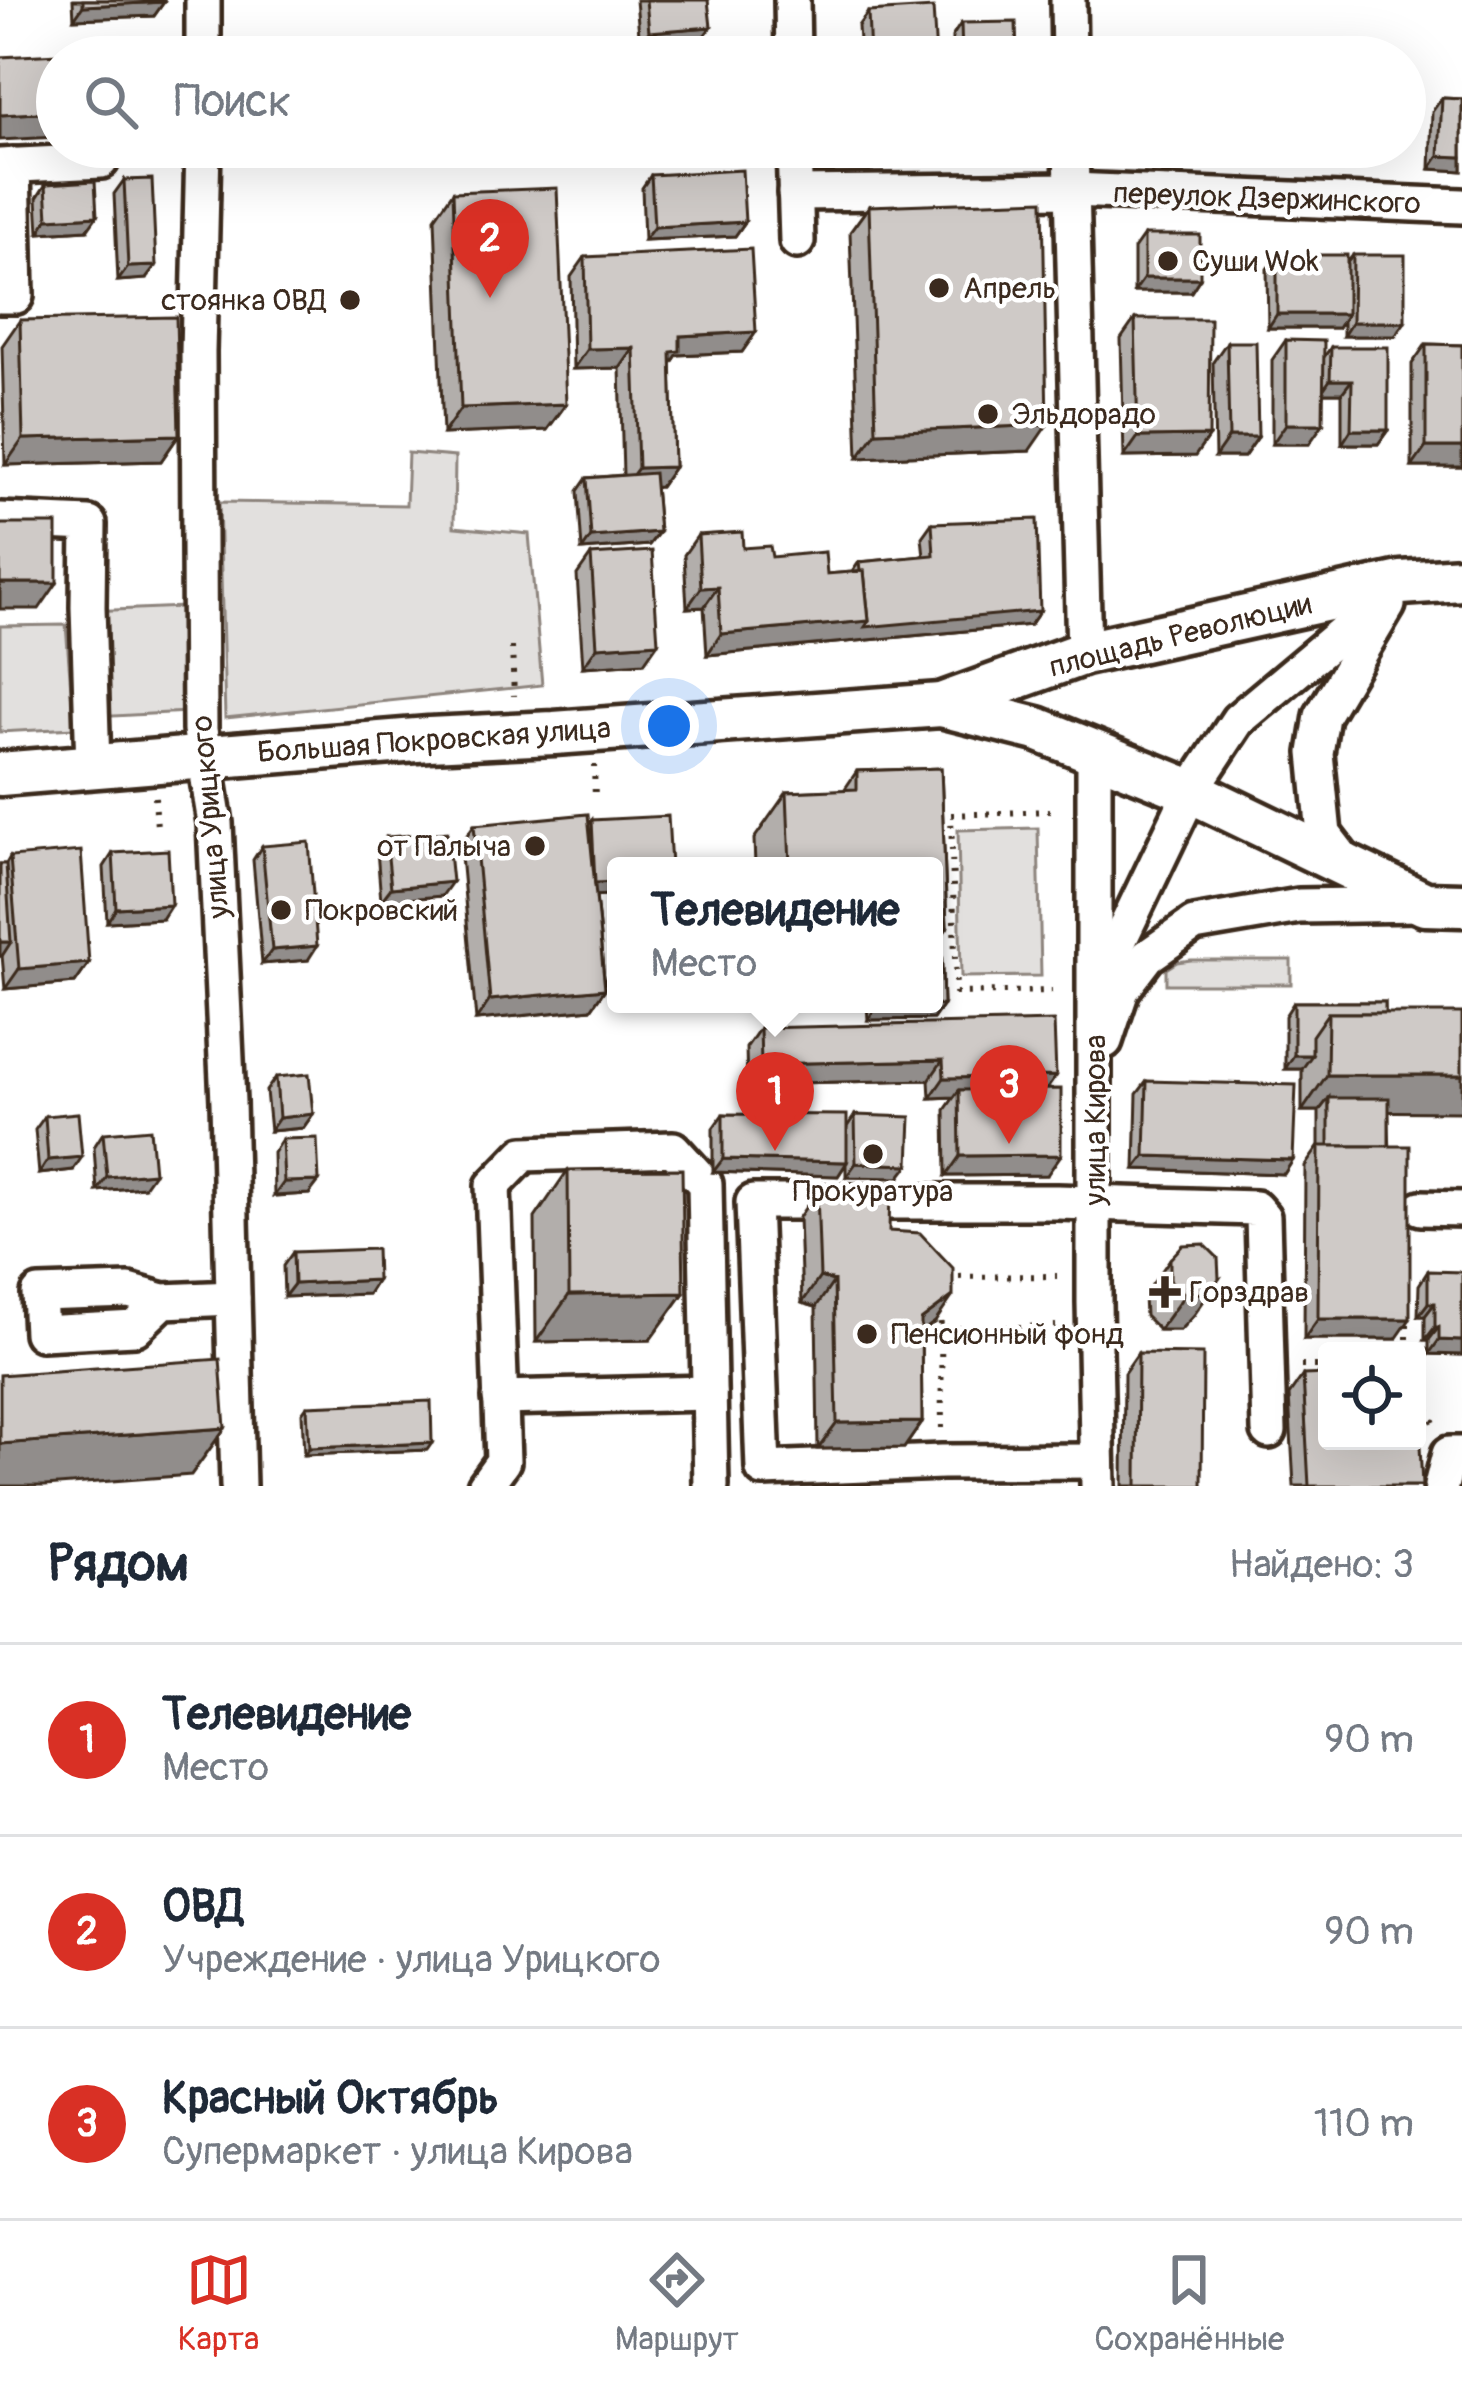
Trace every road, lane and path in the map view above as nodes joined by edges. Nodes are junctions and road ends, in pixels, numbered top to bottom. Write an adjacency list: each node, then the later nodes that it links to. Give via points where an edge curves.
1 (203, 0): 4 (street)
2 (792, 0): 5 (street)
3 (1068, 0): 6 (street)
4 (203, 36)
5 (793, 36)
6 (1069, 36)
7 (36, 164): 8 (street)
8 (6, 166): 16 (street, via 16,296)
9 (203, 168): 25 (street, улица Урицкого)
10 (794, 168): 13 (street)
11 (1071, 168): 12 (street)
12 (1072, 190): 13 (street, переулок Дзержинского); 14 (street, переулок Дзержинского); 21 (street)
13 (795, 193): 15 (street)
14 (1462, 206)
15 (797, 241)
16 (0, 296)
17 (0, 520): 26 (street, via 89,524)
18 (1462, 579): 19 (main road, площадь Революции)
19 (1401, 583): 21 (main road, площадь Революции); 28 (street, площадь Революции, via 1238,720); 30 (street, via 1322,716 1316,753 1324,835)
20 (512, 646): 22 (path)
21 (1084, 653): 23 (main road, площадь Революции)
22 (514, 696)
23 (941, 705): 24 (main road, via 1036,729); 25 (main road, Большая Покровская улица)
24 (1094, 754): 28 (main road); 32 (street, улица Кирова)
25 (206, 756): 26 (main road, Большая Покровская улица); 41 (street, улица Урицкого)
26 (93, 766): 27 (main road, Большая Покровская улица)
27 (0, 774)
28 (1191, 791): 30 (main road); 32 (street, площадь Революции)
29 (1050, 811): 33 (path, via 951,815 956,993)
30 (1350, 868): 31 (main road)
31 (1443, 905): 34 (street, via 1299,906 1194,924 1148,956 1122,989)
32 (1096, 990): 34 (street, улица Кирова)
33 (1052, 991)
34 (1095, 1071): 35 (street, улица Кирова)
35 (1094, 1204): 50 (street, via 1261,1212); 51 (street, via 753,1202 763,1469); 53 (street, улица Кирова)
36 (1421, 1208): 37 (street)
37 (1462, 1209)
38 (940, 1264): 39 (path, via 940,1277)
39 (1057, 1276)
40 (940, 1294): 45 (path)
41 (233, 1298): 42 (street); 54 (street, улица Урицкого)
42 (164, 1301)
43 (1408, 1306): 46 (path)
44 (1057, 1326): 45 (path)
45 (941, 1329): 51 (path)
46 (1407, 1342)
47 (709, 1393): 48 (street); 48 (street, via 705,1184 673,1149 524,1154 493,1186); 56 (street)
48 (500, 1398): 55 (street, via 502,1461)
49 (1426, 1408): 52 (path)
50 (1269, 1432)
51 (942, 1462): 53 (street)
52 (1451, 1465)
53 (1098, 1474)
54 (238, 1486)
55 (485, 1486)
56 (711, 1486)

